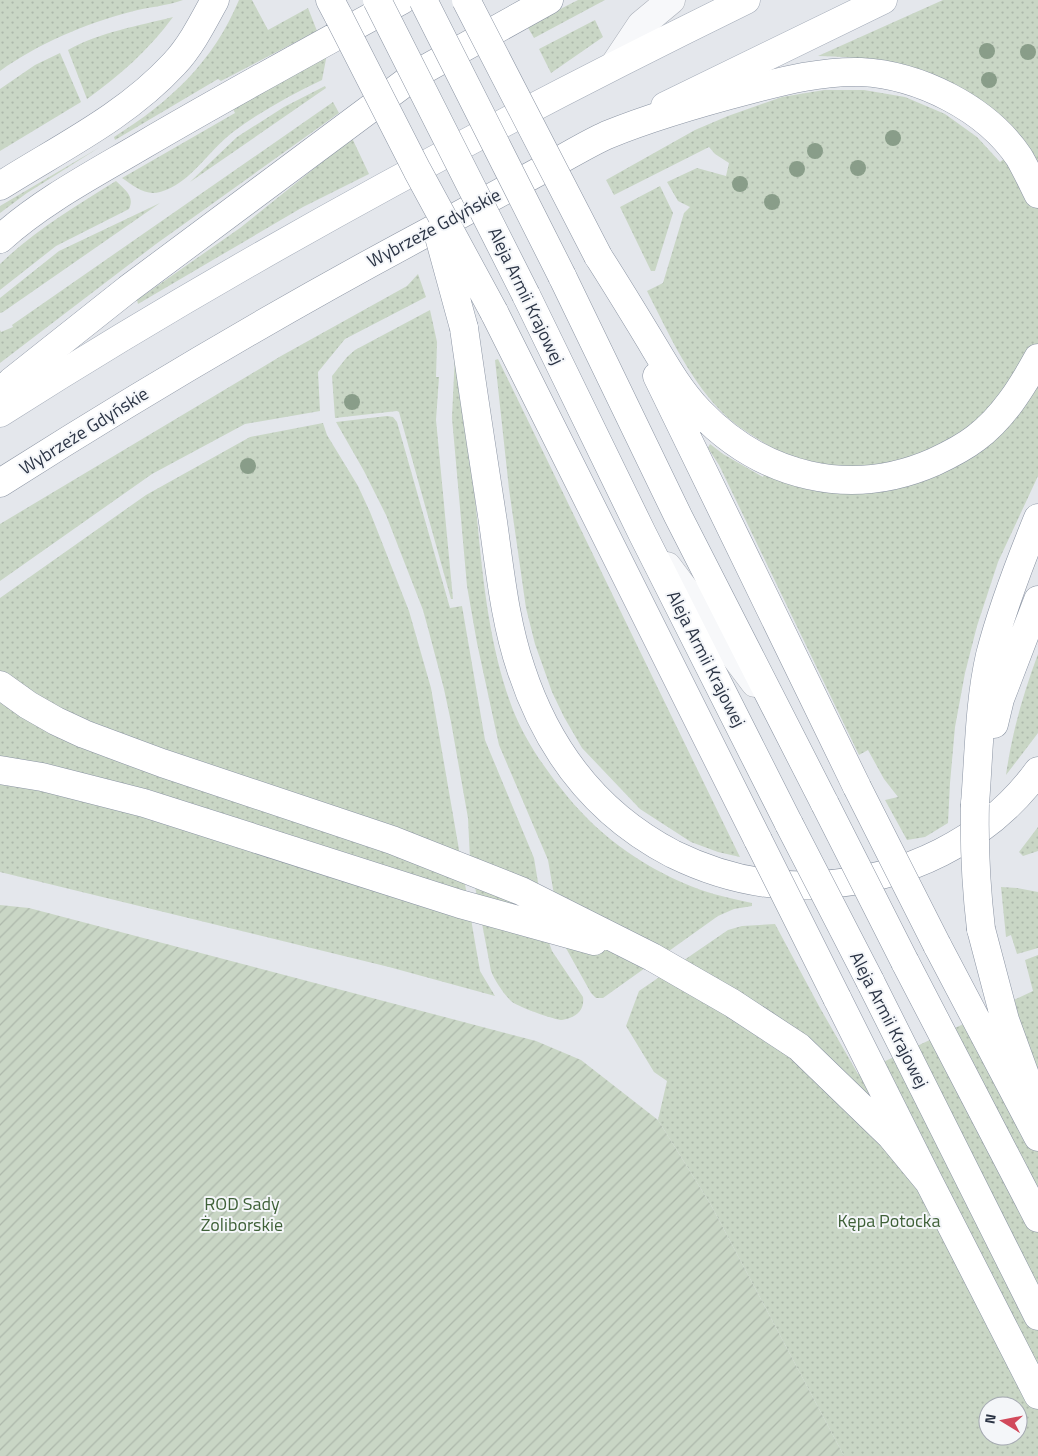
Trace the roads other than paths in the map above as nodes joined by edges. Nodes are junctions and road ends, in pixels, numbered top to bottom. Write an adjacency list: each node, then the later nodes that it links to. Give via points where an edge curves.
1 (215, 0): 14 (main road, via 175,63 134,101 83,137)
2 (330, 0): 13 (main road, bridge)
3 (377, 0): 24 (main road, Aleja Armii Krajowej, bridge)
4 (402, 0): 16 (main road, via 126,155 52,199)
5 (423, 0): 22 (main road, bridge)
6 (466, 0): 17 (main road, bridge)
7 (549, 0): 19 (main road, via 418,73 128,289)
8 (671, 0): 11 (lane, via 641,25)
9 (746, 0): 11 (main road)
10 (883, 0): 12 (main road, Wybrzeże Gdyńskie)
11 (615, 64): 20 (main road, via 294,237)
12 (605, 136): 15 (main road, via 709,100 793,78 860,72 912,81 938,91 985,121 1018,156); 21 (main road, Wybrzeże Gdyńskie, via 343,278 160,384)
13 (417, 170): 31 (main road, bridge, via 445,254 464,328 505,600 521,669 550,737 594,797 653,844 715,872 768,883 834,884 873,878 938,854 974,833 1008,805); 36 (main road, bridge, via 494,312)
14 (0, 186)
15 (1038, 194)
16 (0, 239)
17 (598, 256): 18 (main road, via 675,382 699,411 740,446 782,468 804,475 848,481 870,480 918,469 955,452 977,438 1004,412); 35 (main road, bridge, via 858,787)
18 (1038, 358)
19 (0, 393)
20 (0, 413)
21 (0, 483)
22 (678, 516): 26 (lane); 28 (main road)
23 (1038, 518): 32 (main road, via 1002,611 990,656)
24 (642, 533): 26 (lane); 29 (main road, Aleja Armii Krajowej)
25 (1038, 600): 32 (main road, via 1000,699)
26 (710, 623): 28 (lane); 29 (lane)
27 (0, 685): 33 (main road, via 35,709 84,734 392,840 521,890)
28 (780, 716): 37 (main road, bridge)
29 (742, 732): 38 (main road, Aleja Armii Krajowej, bridge)
30 (0, 770): 33 (main road, via 42,777 144,803 460,904)
31 (1038, 771)
32 (975, 804): 34 (main road, bridge, via 974,843 981,930 1005,1020)
33 (652, 957): 36 (main road, via 732,1003 799,1047 891,1136)
34 (1038, 1110)
35 (1038, 1137)
36 (928, 1182): 39 (main road)
37 (1038, 1218)
38 (1038, 1316)
39 (1038, 1395)

